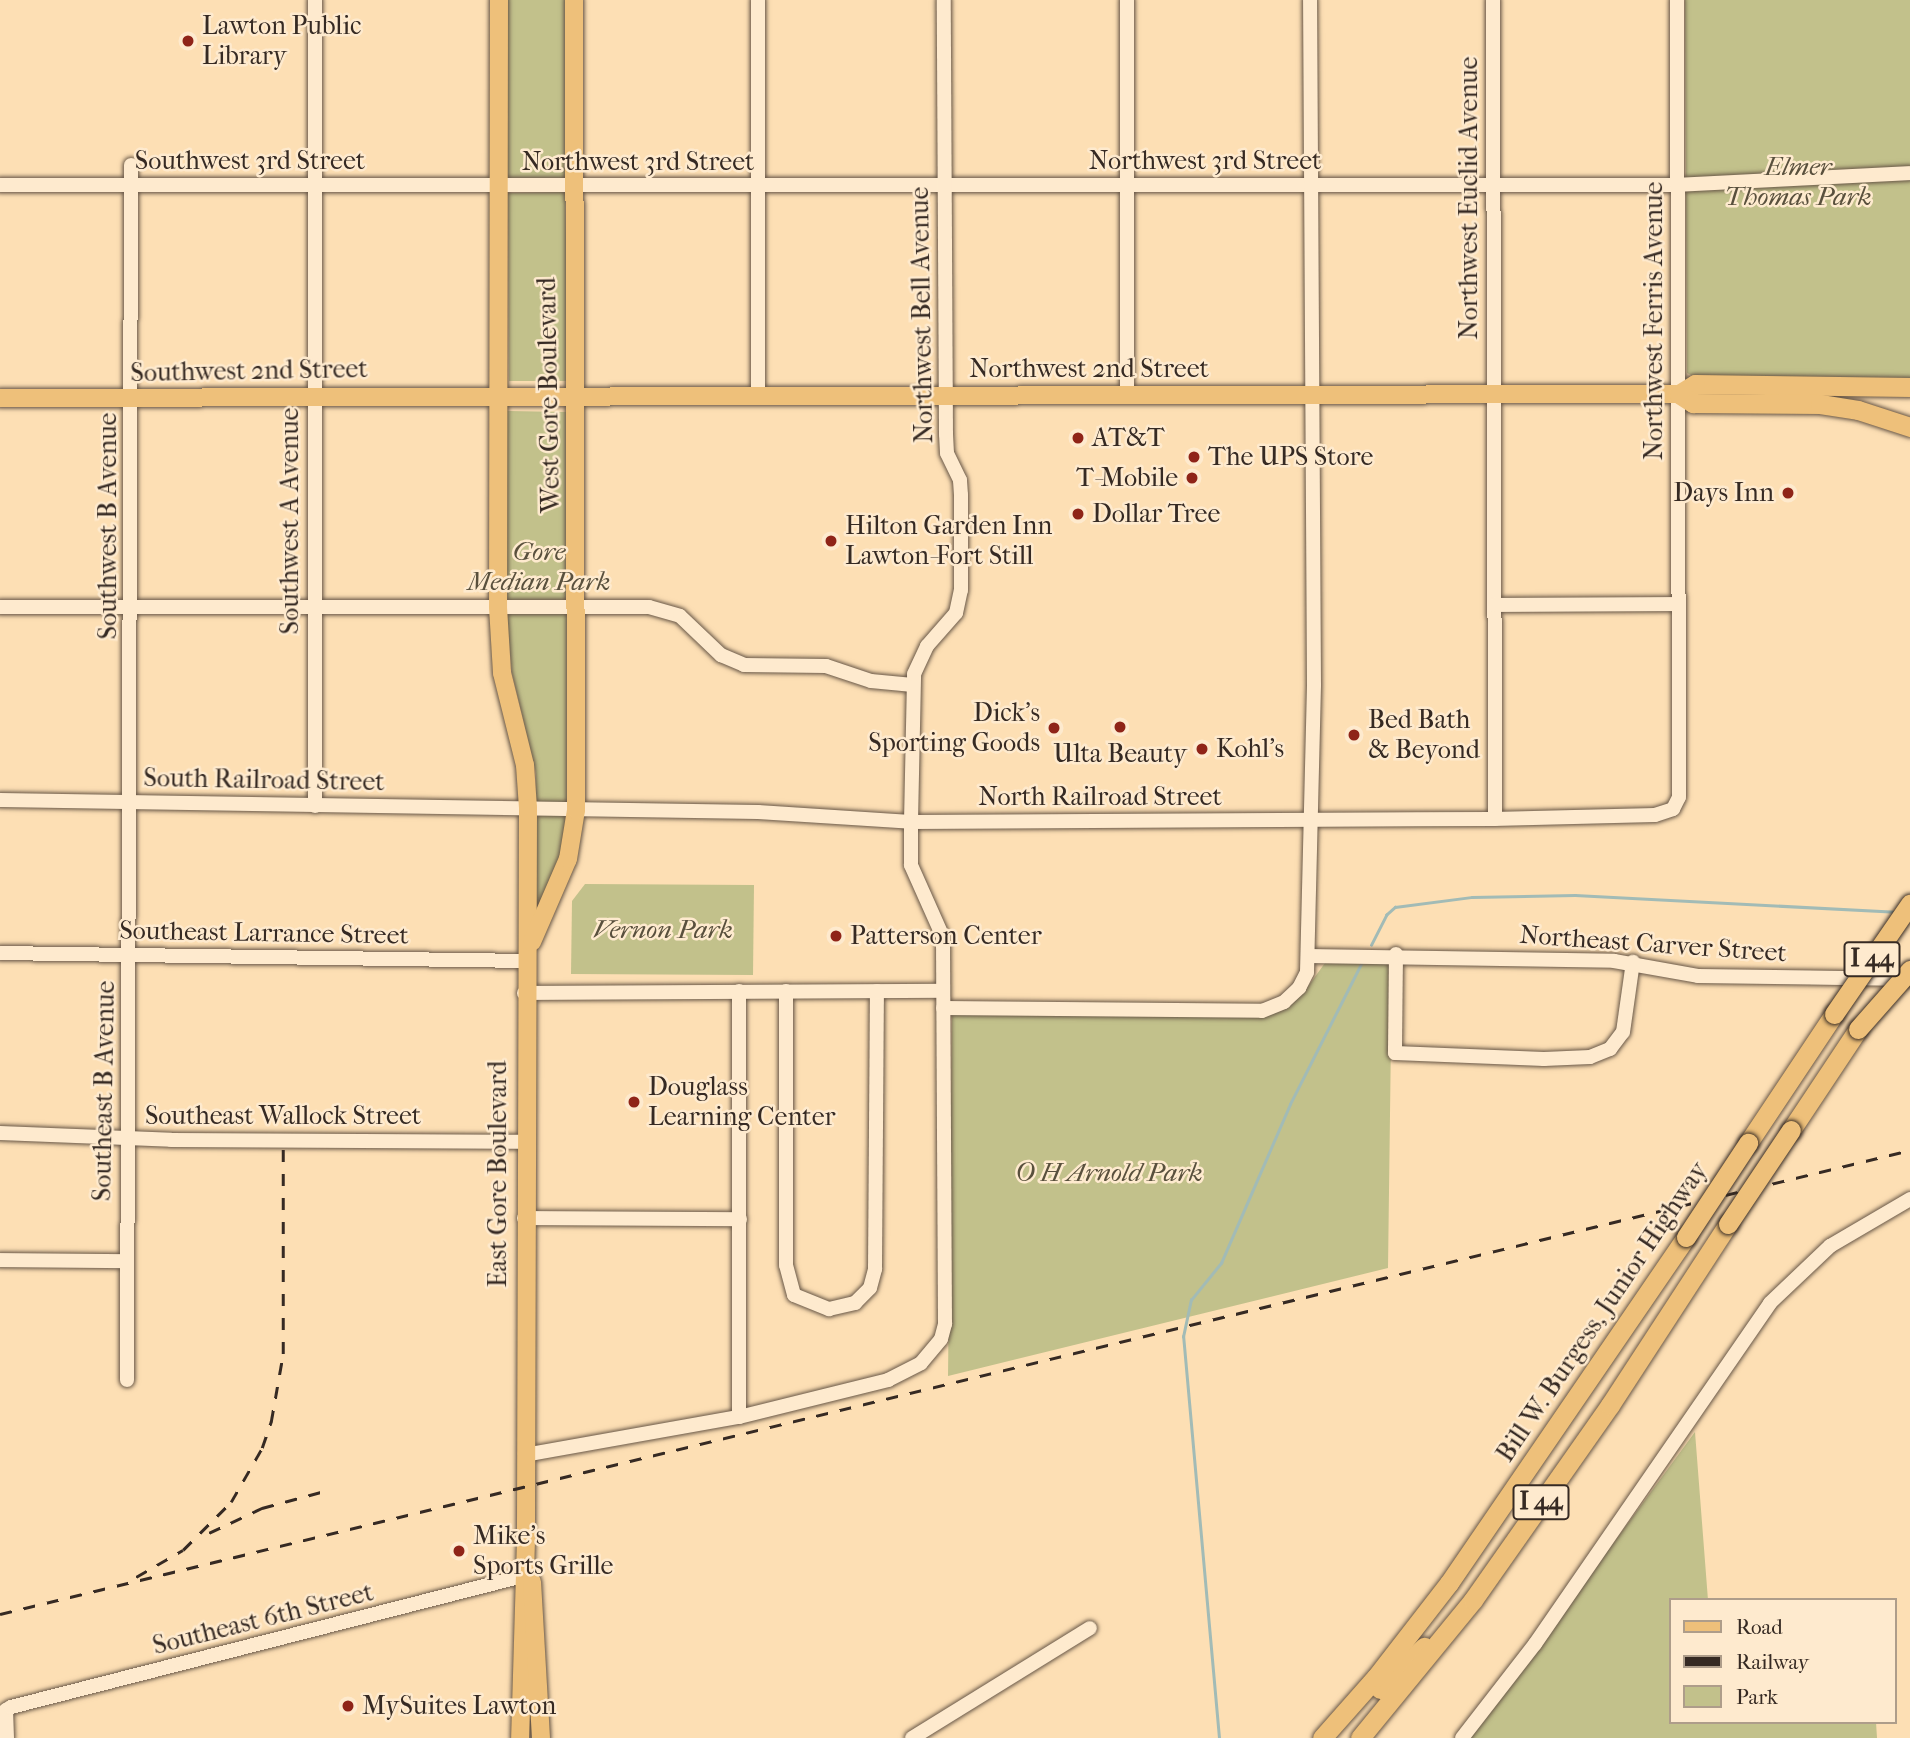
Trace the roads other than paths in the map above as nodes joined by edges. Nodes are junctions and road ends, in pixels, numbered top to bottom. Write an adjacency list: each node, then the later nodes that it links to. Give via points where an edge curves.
1 (315, 0): 19 (street, Southwest A Avenue)
2 (499, 0): 22 (main road, West Gore Boulevard)
3 (574, 0): 14 (main road, West Gore Boulevard)
4 (758, 0): 15 (street)
5 (944, 0): 20 (street, Northwest Bell Avenue)
6 (1127, 0): 21 (street)
7 (1310, 0): 16 (street)
8 (1493, 0): 17 (street, Northwest Euclid Avenue)
9 (1677, 0): 18 (street, Northwest Ferris Avenue)
10 (131, 166): 13 (street, Southwest B Avenue)
11 (1910, 173): 18 (street, Northwest 3rd Street)
12 (0, 185): 13 (street, Southwest 3rd Street)
13 (131, 185): 19 (street, Southwest 3rd Street); 34 (street, Southwest B Avenue)
14 (573, 185): 15 (street, Northwest 3rd Street); 22 (street, Northwest 3rd Street); 29 (main road, West Gore Boulevard)
15 (758, 185): 20 (street, Northwest 3rd Street); 30 (street)
16 (1311, 185): 17 (street, Northwest 3rd Street); 21 (street, Northwest 3rd Street); 31 (street)
17 (1494, 185): 18 (street, Northwest 3rd Street); 28 (street, Northwest Euclid Avenue)
18 (1677, 185): 24 (street, Northwest Ferris Avenue)
19 (314, 186): 22 (street, Southwest 3rd Street); 32 (street, Southwest A Avenue)
20 (944, 186): 21 (street, Northwest 3rd Street); 26 (street, Northwest Bell Avenue)
21 (1126, 186): 27 (street)
22 (499, 187): 25 (main road, West Gore Boulevard)
23 (1910, 387): 24 (highway, via 1695,384)
24 (1679, 394): 28 (main road, Northwest 2nd Street); 35 (highway, via 1693,403 1820,404 1858,410); 36 (street, Northwest Ferris Avenue)
25 (499, 395): 29 (main road, Northwest 2nd Street); 32 (main road, Southwest 2nd Street); 39 (main road, West Gore Boulevard)
26 (945, 395): 27 (main road, Northwest 2nd Street); 30 (main road, Northwest 2nd Street); 43 (street, Northwest Bell Avenue, via 947,453 960,480 961,590 956,613 917,661)
27 (1127, 395): 31 (main road, Northwest 2nd Street)
28 (1493, 395): 31 (main road, Northwest 2nd Street); 37 (street, Northwest Euclid Avenue)
29 (574, 396): 30 (main road, Northwest 2nd Street); 40 (main road, West Gore Boulevard)
30 (758, 396)
31 (1310, 396): 51 (street, via 1314,685)
32 (314, 397): 34 (main road, Southwest 2nd Street); 41 (street, Southwest A Avenue)
33 (0, 398): 34 (main road, Southwest 2nd Street)
34 (133, 400): 42 (street, Southwest B Avenue)
35 (1910, 427)
36 (1679, 604): 37 (street); 48 (street, Northwest Ferris Avenue, via 1679,797)
37 (1494, 605): 50 (street, Northwest Euclid Avenue)
38 (0, 607): 42 (street)
39 (498, 607): 40 (street); 41 (street); 47 (main road, West Gore Boulevard, via 502,673 525,765)
40 (579, 607): 43 (street, via 666,610 688,623 721,655 744,665 833,667 871,681); 49 (main road, West Gore Boulevard)
41 (314, 609): 42 (street); 46 (street, Southwest A Avenue)
42 (133, 610): 45 (street, Southwest B Avenue)
43 (913, 685): 52 (street, Northwest Bell Avenue)
44 (0, 800): 45 (street, South Railroad Street)
45 (132, 803): 46 (street, South Railroad Street); 56 (street, Southeast B Avenue)
46 (314, 806): 47 (street, South Railroad Street)
47 (528, 808): 49 (street, North Railroad Street); 57 (main road, East Gore Boulevard)
48 (1673, 809): 50 (street, North Railroad Street, via 1655,815)
49 (576, 810): 52 (street, North Railroad Street, via 758,812); 57 (main road, West Gore Boulevard, via 568,859)
50 (1495, 819): 51 (street, North Railroad Street)
51 (1310, 820): 52 (street, North Railroad Street); 58 (street)
52 (911, 822): 65 (street, Northwest Bell Avenue, via 911,865 943,937)
53 (1910, 904): 80 (highway, Bill W. Burgess, Junior Highway / I 44, bridge)
54 (0, 953): 56 (street, Southeast Larrance Street)
55 (1396, 954): 58 (street, Northeast Carver Street); 59 (street, Northeast Carver Street); 59 (street, via 1395,1053 1590,1057 1610,1049 1623,1032)
56 (131, 955): 57 (street, Southeast Larrance Street); 69 (street, Southeast B Avenue)
57 (528, 955): 66 (main road, East Gore Boulevard)
58 (1308, 956): 67 (street, via 1299,988 1284,1002 1262,1011)
59 (1633, 962): 61 (street, Northeast Carver Street, via 1698,976)
60 (1910, 970): 81 (highway, I 44, bridge, via 1858,1029 1610,1405)
61 (1910, 979)
62 (739, 991): 63 (street); 66 (street); 73 (street)
63 (786, 991): 64 (street); 64 (street, via 786,1265 794,1295 829,1309 855,1303 870,1288 874,1269)
64 (877, 991): 65 (street)
65 (943, 991): 67 (street, Northwest Bell Avenue)
66 (524, 993): 70 (main road, East Gore Boulevard)
67 (943, 1008): 77 (street, Northwest Bell Avenue, via 945,1324 941,1339 921,1363 888,1380)
68 (0, 1132): 69 (street, Southeast Wallock Street)
69 (127, 1139): 70 (street, Southeast Wallock Street); 75 (street, Southeast B Avenue)
70 (524, 1142): 72 (main road, East Gore Boulevard)
71 (1910, 1199): 91 (street, via 1830,1246 1770,1303 1535,1644)
72 (524, 1217): 73 (street); 78 (main road, East Gore Boulevard)
73 (740, 1219): 77 (street)
74 (0, 1260): 75 (street)
75 (126, 1261): 76 (street, Southeast B Avenue)
76 (127, 1380)
77 (739, 1417): 78 (street, Northwest Bell Avenue)
78 (525, 1455): 79 (main road, East Gore Boulevard)
79 (527, 1576): 84 (street, Southeast 6th Street, via 6,1710); 85 (main road, East Gore Boulevard); 86 (main road, East Gore Boulevard)
80 (1449, 1583): 83 (highway); 88 (highway, Bill W. Burgess, Junior Highway / I 44)
81 (1473, 1600): 83 (highway); 90 (highway, I 44)
82 (1090, 1628): 87 (street)
83 (1387, 1682): 88 (highway); 89 (highway)
84 (6, 1738)
85 (520, 1738)
86 (541, 1738)
87 (912, 1738)
88 (1323, 1738)
89 (1348, 1738)
90 (1360, 1738)
91 (1462, 1738)

